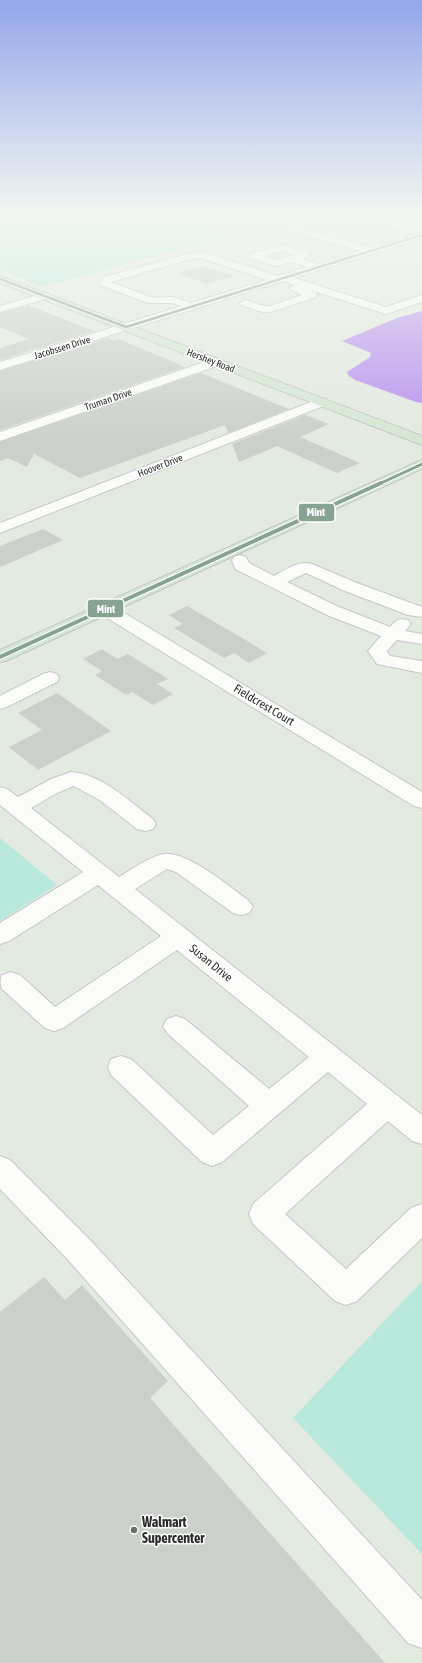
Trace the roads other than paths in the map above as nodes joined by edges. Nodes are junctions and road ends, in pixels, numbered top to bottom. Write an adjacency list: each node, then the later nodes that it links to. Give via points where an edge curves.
1 (25, 289): 7 (main road, Hershey Road)
2 (119, 289): 13 (street, via 152,301)
3 (250, 289): 9 (street, Jacobssen Drive)
4 (289, 289): 14 (street, via 312,295 271,309)
5 (311, 289): 10 (street)
6 (365, 291): 10 (street)
7 (45, 296): 16 (street); 17 (main road, Hershey Road)
8 (188, 296): 13 (street)
9 (225, 296): 14 (street); 15 (street, Jacobssen Drive)
10 (345, 298): 11 (street, via 386,311)
11 (422, 298)
12 (264, 299): 14 (street)
13 (173, 300): 15 (street)
14 (245, 303)
15 (192, 306): 17 (street, Jacobssen Drive)
16 (0, 309)
17 (126, 327): 18 (main road, Hershey Road); 19 (street, Jacobssen Drive)
18 (216, 362): 20 (main road, Hershey Road); 21 (street, Truman Drive)
19 (0, 366)
20 (320, 402): 22 (main road, Hershey Road); 24 (street, Hoover Drive)
21 (0, 437)
22 (422, 441)
23 (422, 464): 25 (main road)
24 (0, 528)
25 (234, 557): 26 (street, via 242,566); 28 (main road)
26 (279, 579): 27 (street, via 306,567 351,587); 29 (street, via 333,611)
27 (419, 608): 29 (street)
28 (105, 609): 31 (main road); 36 (street, Fieldcrest Court)
29 (393, 634): 30 (street); 32 (street, via 377,651 384,660)
30 (422, 639)
31 (0, 657)
32 (422, 667)
33 (50, 678): 34 (street)
34 (0, 703)
35 (8, 801): 37 (street, via 66,780 78,779 91,785); 38 (street, Susan Drive)
36 (422, 801)
37 (145, 824)
38 (99, 873): 39 (street, Susan Drive); 41 (street)
39 (118, 889): 40 (street, via 160,863 176,862); 42 (street, Susan Drive)
40 (241, 907)
41 (0, 935)
42 (178, 937): 43 (street, via 54,1021); 45 (street, Susan Drive)
43 (11, 982)
44 (176, 1026): 48 (street)
45 (328, 1057): 47 (street, Susan Drive); 48 (street)
46 (121, 1067): 48 (street, via 212,1153)
47 (387, 1104): 49 (street, Susan Drive); 51 (street, via 264,1214 346,1290)
48 (269, 1106)
49 (422, 1132)
50 (0, 1170): 52 (street, via 80,1251)
51 (422, 1218)
52 (422, 1629)

